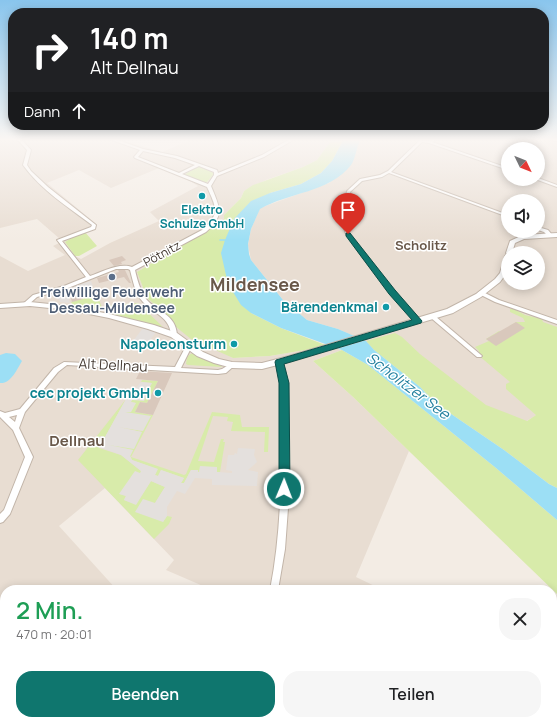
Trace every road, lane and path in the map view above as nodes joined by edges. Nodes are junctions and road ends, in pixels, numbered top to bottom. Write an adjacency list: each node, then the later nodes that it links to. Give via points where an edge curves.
1 (31, 173): 17 (street, via 94,225 93,228 59,240)
2 (176, 173): 6 (street)
3 (221, 173): 7 (street)
4 (387, 173): 22 (street, via 361,180 348,192 343,220 348,234 359,249)
5 (391, 173): 11 (street)
6 (179, 174): 9 (street)
7 (216, 175): 9 (street)
8 (545, 182): 10 (street)
9 (209, 186): 15 (street, Pötnitz, via 217,205 218,216 213,224 171,250)
10 (557, 186)
11 (501, 213)
12 (545, 231): 13 (street)
13 (554, 236): 14 (street, via 526,236 516,239)
14 (511, 246)
15 (132, 269): 17 (street, Pötnitz, via 123,266); 24 (street, via 145,300 171,324)
16 (501, 276): 18 (street, Alt Dellnau)
17 (89, 278): 19 (street, Pötnitz, via 66,288 36,296)
18 (481, 293): 21 (street, Alt Dellnau, via 450,311); 23 (street)
19 (26, 304): 20 (street, Alt Dellnau); 24 (street, Alt Dellnau, via 69,308 109,316)
20 (0, 306)
21 (433, 317): 22 (street, Alt Dellnau); 26 (street)
22 (418, 321): 27 (street, Alt Dellnau)
23 (557, 322)
24 (174, 335): 25 (street, Alt Dellnau)
25 (189, 346): 28 (street, Alt Dellnau, via 209,358); 29 (street)
26 (479, 356)
27 (279, 362): 28 (street, Alt Dellnau, via 255,366); 34 (street, via 284,383 285,476 280,564)
28 (232, 365): 29 (street, Alt Dellnau, via 218,372)
29 (177, 368): 30 (street, Alt Dellnau, via 66,363 56,370)
30 (22, 411): 31 (street); 32 (street, Alt Dellnau)
31 (2, 415): 32 (street)
32 (16, 428): 33 (street, via 29,457 7,512)
33 (0, 519)
34 (275, 585)

